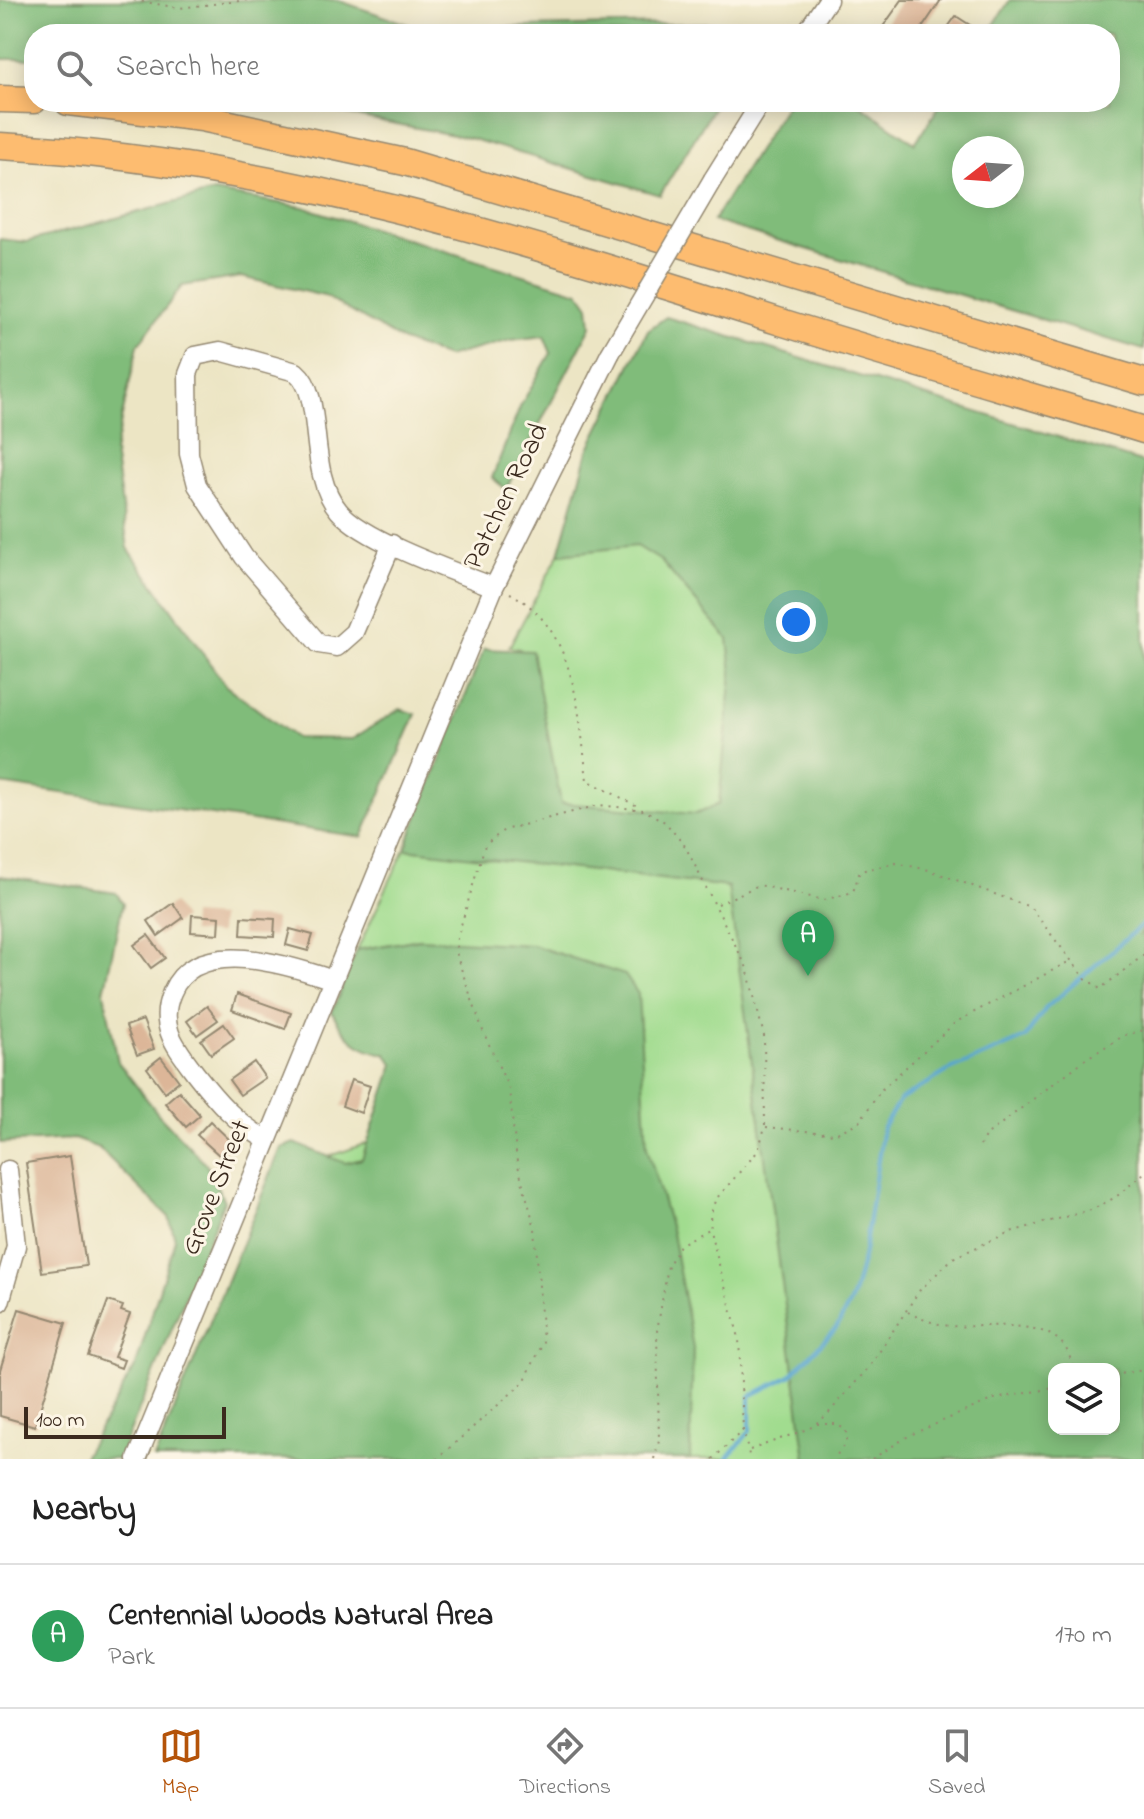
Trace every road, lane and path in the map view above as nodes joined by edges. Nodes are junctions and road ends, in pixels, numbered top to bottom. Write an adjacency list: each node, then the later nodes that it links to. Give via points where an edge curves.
1 (134, 0): 2 (path, via 179,8)
2 (247, 0)
3 (294, 0): 4 (path)
4 (316, 0)
5 (828, 0): 6 (street)
6 (812, 24)
7 (0, 99): 8 (highway)
8 (24, 100)
9 (142, 112): 12 (highway, via 246,126 405,162)
10 (755, 112): 15 (street, Patchen Road, bridge, via 610,354)
11 (0, 146): 13 (highway, via 171,162 431,217)
12 (1144, 382)
13 (1144, 430)
14 (392, 544): 14 (street, via 344,516 327,493 319,475 310,394 301,377 283,367 220,351 195,356 189,366 189,454 197,485 244,557 319,644 337,647 351,637); 15 (street)
15 (494, 587): 16 (path, via 529,603 553,629 577,694 587,780); 18 (street, Patchen Road)
16 (644, 810): 17 (path, via 665,822 685,846); 39 (path, via 599,805 504,830 485,845 476,869 456,942 457,957 509,1089 517,1162 535,1228 543,1343 518,1389)
17 (717, 904): 20 (path, via 759,885 824,900 853,892 860,871 896,863 1030,907); 23 (path, via 747,968 764,1036)
18 (350, 938): 21 (street, Grove Street)
19 (1144, 955): 20 (path, via 1100,989)
20 (1072, 960): 23 (path, via 956,1022 882,1089 859,1122 835,1134)
21 (333, 980): 24 (street, Grove Street); 24 (street, via 284,964 217,960 186,971 170,995 165,1020 176,1047 229,1114)
22 (1144, 1030): 25 (path, via 1087,1058 985,1136)
23 (765, 1127): 28 (path, via 758,1151 716,1199)
24 (267, 1140): 38 (street, Grove Street)
25 (980, 1146)
26 (8, 1170): 29 (street, via 16,1246)
27 (1144, 1173): 30 (path, via 1091,1210 1010,1232 953,1258)
28 (711, 1227): 36 (path, via 739,1338); 40 (path, via 680,1245 668,1266 657,1331 659,1441)
29 (0, 1302)
30 (906, 1311): 31 (path, via 946,1326 1053,1333); 35 (path, via 870,1366)
31 (1072, 1363)
32 (1144, 1370): 33 (path)
33 (1120, 1374)
34 (1048, 1389): 44 (path, via 994,1399 910,1435)
35 (815, 1424): 37 (path); 43 (path, via 846,1430 846,1442)
36 (743, 1430): 37 (path); 41 (path)
37 (750, 1450): 42 (path)
38 (137, 1459)
39 (437, 1459)
40 (654, 1459)
41 (713, 1459)
42 (750, 1459)
43 (834, 1459)
44 (872, 1459)

